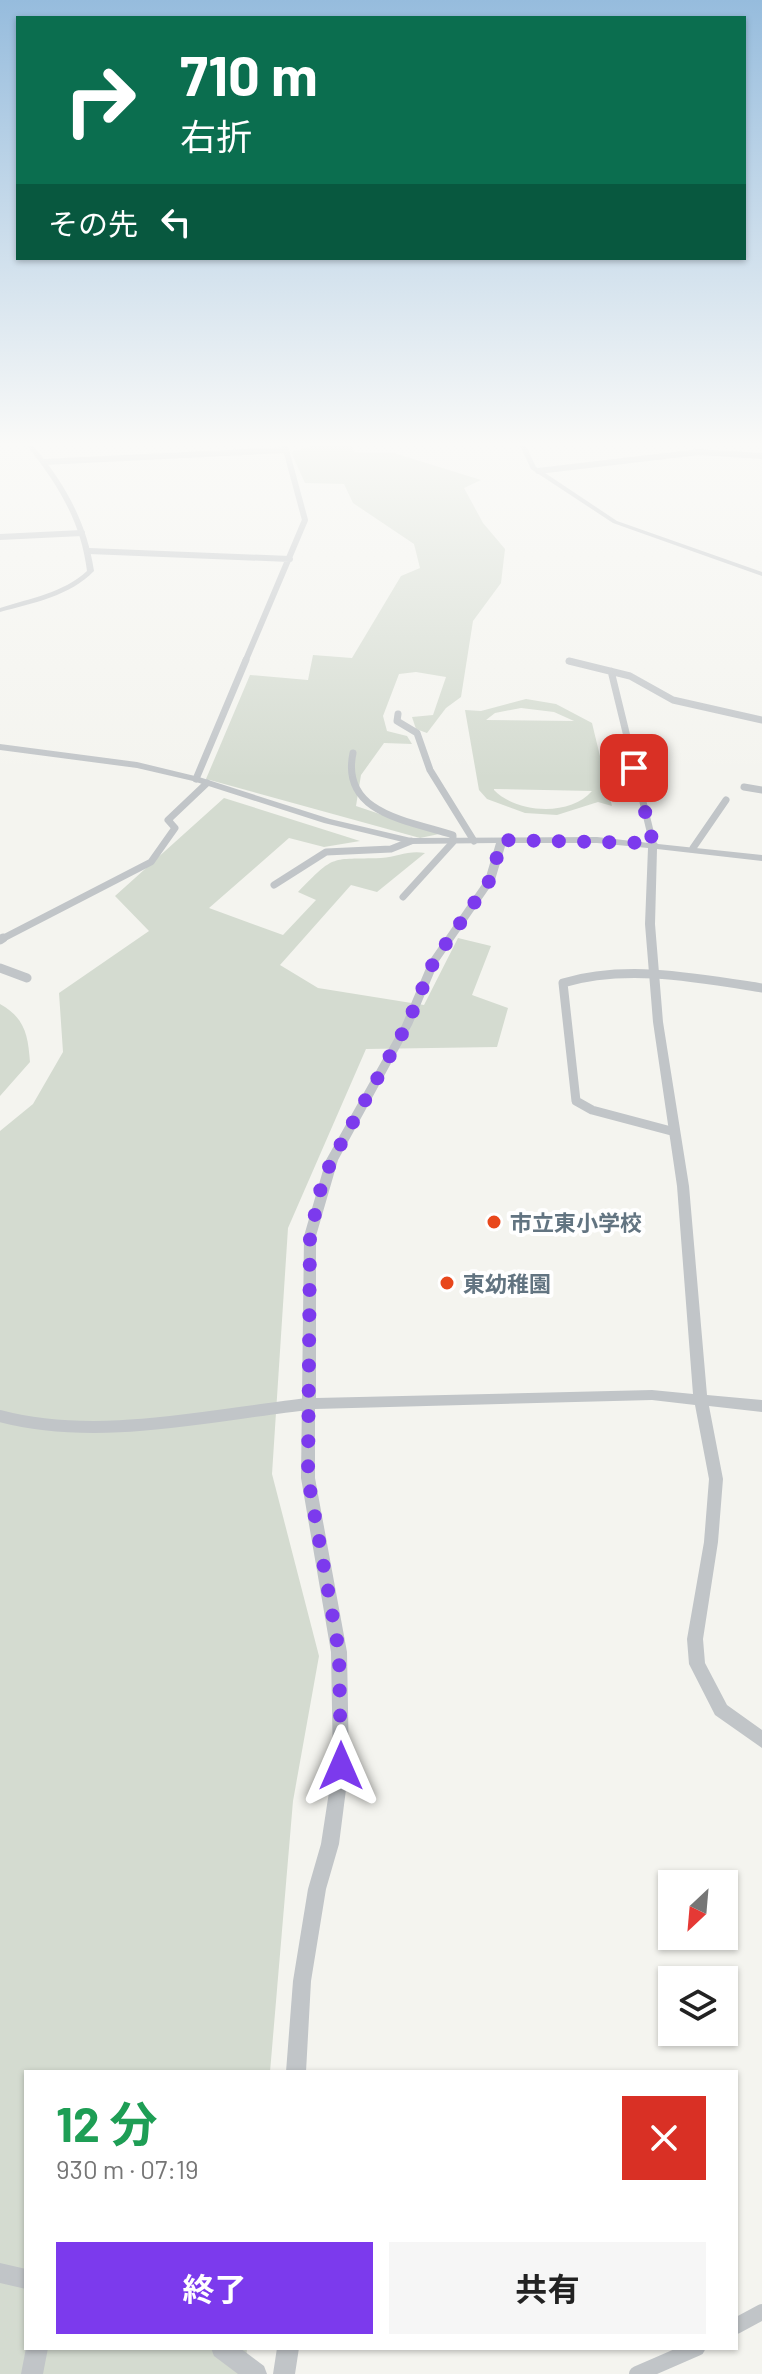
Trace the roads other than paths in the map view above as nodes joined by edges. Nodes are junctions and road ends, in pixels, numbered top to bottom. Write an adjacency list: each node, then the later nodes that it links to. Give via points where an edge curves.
1 (90, 557): 6 (street, via 91,571 82,581)
2 (234, 557): 4 (street)
3 (711, 557): 5 (street)
4 (290, 559): 13 (street)
5 (762, 574)
6 (0, 610)
7 (569, 661): 8 (street)
8 (611, 671): 10 (street, via 651,685 673,700); 22 (street)
9 (398, 714): 20 (street, via 397,721 420,739 430,770)
10 (762, 720)
11 (0, 747): 13 (street, via 114,761)
12 (353, 753): 21 (street, via 351,776 362,801 447,831)
13 (196, 779): 14 (street)
14 (207, 783): 19 (street); 27 (street, via 168,820 175,828 151,862)
15 (744, 787): 16 (street)
16 (762, 790)
17 (726, 800): 23 (street)
18 (502, 840): 20 (street); 22 (street); 34 (street, via 490,880 434,961 407,1025 322,1183 308,1265)
19 (411, 841): 21 (street); 25 (street, via 391,849 326,852)
20 (474, 841): 21 (street)
21 (453, 842): 26 (street)
22 (653, 843): 23 (street); 29 (street, via 650,924)
23 (693, 848): 24 (street)
24 (762, 858)
25 (274, 885)
26 (403, 897)
27 (0, 940)
28 (0, 968): 30 (street)
29 (657, 977): 31 (street); 32 (street, via 662,1067); 32 (street, via 563,983 574,1095 592,1110)
30 (27, 978)
31 (762, 988)
32 (675, 1132): 33 (street)
33 (700, 1397): 34 (street); 35 (street); 37 (street, via 716,1479 695,1639 697,1664 721,1710)
34 (308, 1404): 36 (street, via 105,1424 26,1424); 38 (street, via 308,1478 339,1652 341,1766 302,1981)
35 (762, 1406)
36 (0, 1416)
37 (762, 1740)
38 (296, 2070)
39 (0, 2273): 40 (street)
40 (24, 2279)
41 (762, 2312): 42 (street)
42 (738, 2325)
43 (37, 2350): 47 (street)
44 (225, 2350): 48 (street)
45 (288, 2350): 49 (street)
46 (692, 2350): 50 (street)
47 (32, 2374)
48 (256, 2374)
49 (284, 2374)
50 (637, 2374)

